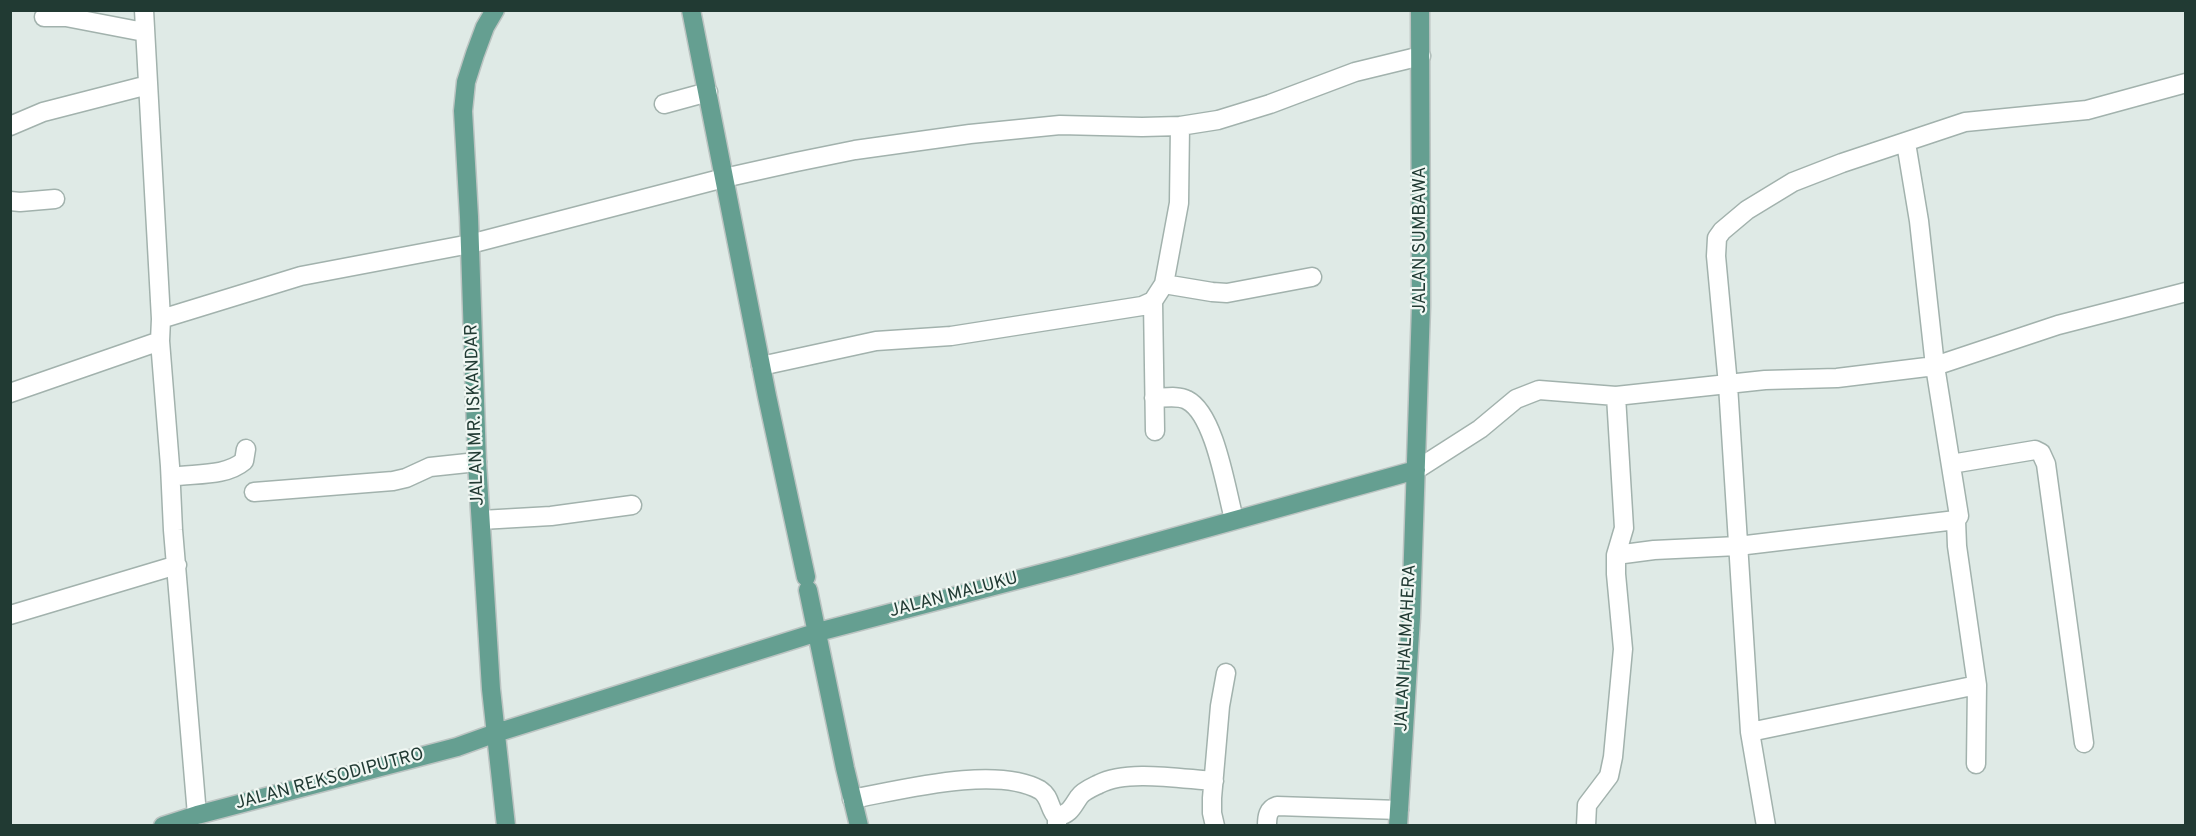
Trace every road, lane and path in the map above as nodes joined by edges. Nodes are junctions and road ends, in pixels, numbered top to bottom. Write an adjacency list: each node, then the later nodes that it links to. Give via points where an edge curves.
1 (144, 10): 6 (street)
2 (495, 10): 18 (main road, JALAN MR. ISKANDAR, via 466,82 463,111)
3 (691, 10): 10 (main road)
4 (1420, 10): 7 (main road, JALAN SUMBAWA)
5 (44, 17): 6 (street, via 66,17)
6 (144, 33): 9 (street)
7 (1421, 56): 13 (street, via 1355,72 1218,120); 35 (main road, JALAN SUMBAWA, via 1422,306)
8 (2186, 83): 14 (street, via 2087,110 1965,122)
9 (148, 85): 12 (street, via 43,112); 23 (street)
10 (708, 92): 11 (street); 15 (main road)
11 (664, 104)
12 (10, 126)
13 (1180, 126): 15 (street, via 1060,125 970,134 855,150); 20 (street, via 1179,203)
14 (1906, 143): 26 (street); 27 (street, via 1793,182 1747,210 1722,231 1716,256)
15 (724, 178): 18 (street); 25 (main road)
16 (55, 199): 17 (street)
17 (10, 201)
18 (470, 244): 23 (street, via 301,276); 33 (main road, JALAN MR. ISKANDAR)
19 (1312, 277): 20 (street, via 1227,293)
20 (1164, 284): 22 (street)
21 (2186, 292): 26 (street, via 2058,325)
22 (1153, 301): 25 (street, via 1142,306 951,336 876,341); 30 (street)
23 (161, 319): 24 (street)
24 (160, 341): 28 (street); 36 (street)
25 (761, 366): 46 (main road)
26 (1935, 366): 27 (street); 34 (street)
27 (1728, 385): 29 (street); 42 (street)
28 (10, 393)
29 (1616, 396): 35 (street, via 1529,392); 43 (street, via 1624,528)
30 (1154, 398): 31 (street); 39 (street, via 1185,399 1200,414 1215,440)
31 (1155, 431)
32 (246, 448): 36 (street, via 244,461 236,468)
33 (477, 462): 37 (street, via 430,467 393,481); 40 (main road, JALAN MR. ISKANDAR)
34 (1951, 464): 41 (street, via 1959,516); 51 (street, via 2035,450 2041,453 2046,464)
35 (1416, 470): 39 (main road, JALAN MALUKU); 55 (main road, JALAN HALMAHERA)
36 (171, 477): 44 (street)
37 (254, 492)
38 (632, 505): 40 (street)
39 (1234, 519): 46 (main road, JALAN MALUKU)
40 (481, 520): 50 (main road, JALAN MR. ISKANDAR)
41 (1956, 520): 42 (street); 48 (street)
42 (1738, 546): 43 (street); 49 (street)
43 (1616, 555): 63 (street, via 1623,649 1620,696 1609,776 1587,805)
44 (177, 565): 45 (street); 56 (street)
45 (10, 615)
46 (818, 632): 50 (main road, JALAN MALUKU); 54 (main road)
47 (1226, 673): 53 (street)
48 (1977, 685): 49 (street); 52 (street)
49 (1750, 732): 64 (street)
50 (496, 733): 56 (main road, JALAN REKSODIPUTRO); 59 (main road, JALAN MR. ISKANDAR)
51 (2084, 743)
52 (1976, 764)
53 (1214, 781): 57 (street, via 1150,777 1101,782 1080,795 1069,813); 61 (street)
54 (852, 799): 57 (street, via 947,782 993,779 1041,791); 60 (main road)
55 (1399, 818): 62 (street, via 1277,806 1268,815)
56 (198, 820): 58 (main road, JALAN REKSODIPUTRO)
57 (1057, 821)
58 (163, 825)
59 (506, 825)
60 (859, 825)
61 (1215, 825)
62 (1267, 825)
63 (1586, 825)
64 (1766, 825)

